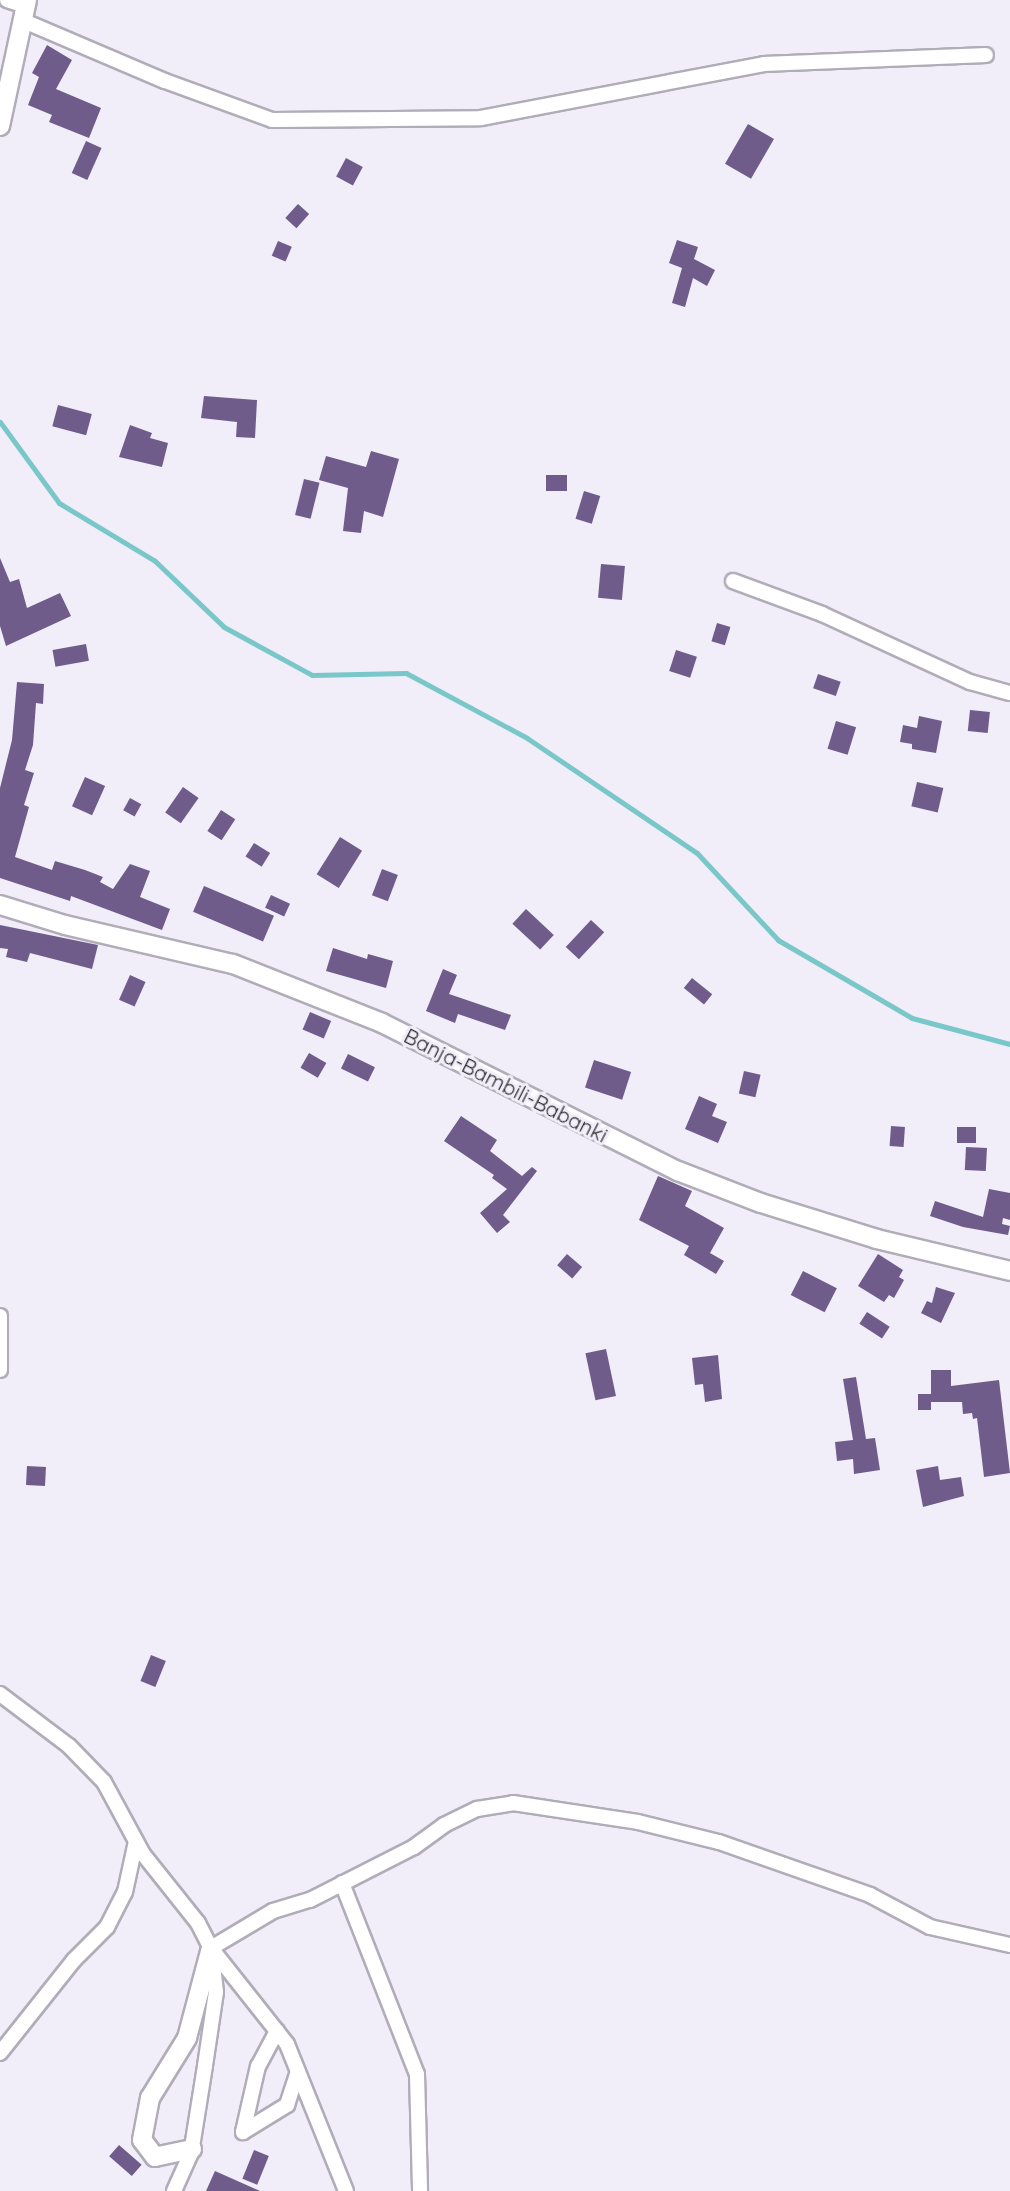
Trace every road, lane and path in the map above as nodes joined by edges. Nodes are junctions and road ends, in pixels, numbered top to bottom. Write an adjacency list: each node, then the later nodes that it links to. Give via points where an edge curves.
1 (7, 0): 2 (street)
2 (26, 9): 3 (street, via 165,81 272,120 481,118 764,64); 4 (street)
3 (986, 55)
4 (0, 126)
5 (733, 581): 6 (street, via 822,614 970,682)
6 (1010, 693)
7 (0, 905): 8 (street, Banja-Bambili-Babanki, via 65,925 233,964 382,1023 678,1171 761,1203 877,1239)
8 (1010, 1271)
9 (0, 1317): 10 (street)
10 (0, 1370)
11 (0, 1694): 12 (street, via 69,1746 104,1782)
12 (136, 1841): 15 (street, via 198,1923); 17 (street, via 125,1892 107,1927 74,1960)
13 (342, 1883): 14 (street, via 414,1847 444,1825 477,1809 513,1803 638,1822 719,1842 870,1895 930,1927); 15 (street, via 310,1900 273,1911); 22 (street, via 417,2074)
14 (1010, 1945)
15 (211, 1948): 16 (street); 19 (street, via 216,1992); 19 (street, via 187,2038 150,2098 142,2140 155,2157)
16 (277, 2031): 18 (street); 18 (street, via 258,2066 243,2132 287,2105)
17 (0, 2053)
18 (298, 2072): 21 (street)
19 (192, 2149): 20 (street)
20 (174, 2191)
21 (346, 2191)
22 (420, 2191)

